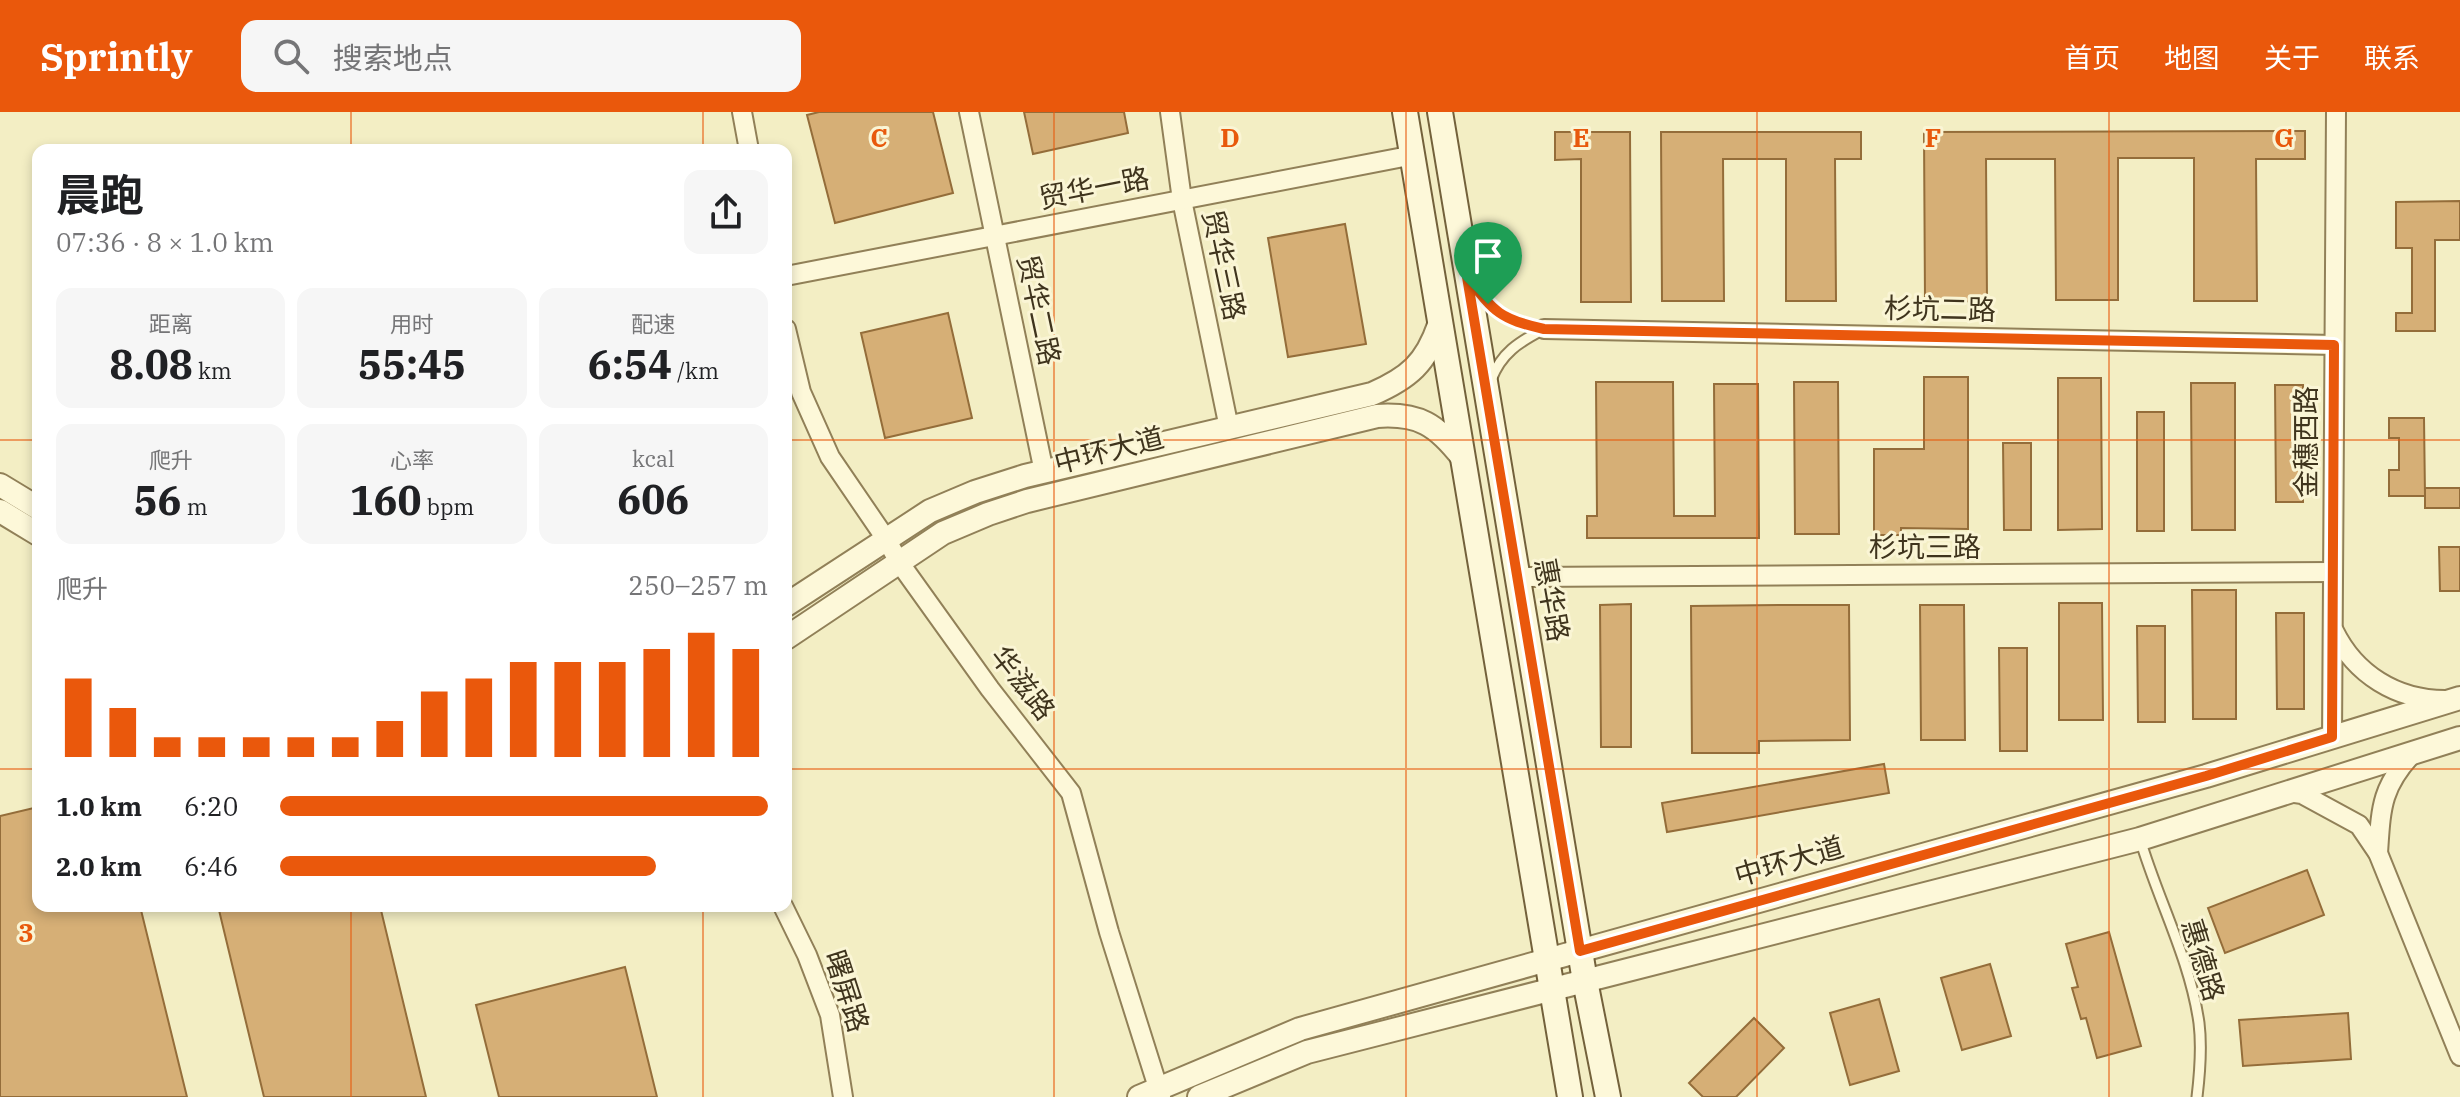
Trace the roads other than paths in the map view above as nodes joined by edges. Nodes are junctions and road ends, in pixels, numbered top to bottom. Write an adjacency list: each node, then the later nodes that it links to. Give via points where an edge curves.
1 (742, 112): 7 (street)
2 (969, 112): 10 (street, 贸华二路)
3 (1170, 112): 9 (street, 贸华三路)
4 (1405, 112): 8 (main road)
5 (1440, 112): 12 (main road, 惠华路)
6 (2336, 112): 15 (street, 金穗西路)
7 (748, 144)
8 (1414, 155): 9 (street, 贸华一路); 13 (main road)
9 (1182, 200): 10 (street, 贸华一路); 18 (street, 贸华三路)
10 (995, 236): 11 (street, 贸华一路); 20 (street, 贸华二路)
11 (792, 275)
12 (1467, 277): 14 (lane, via 1510,321); 17 (main road, 惠华路)
13 (1439, 325): 18 (street, 中环大道, via 1431,349 1396,384); 19 (main road)
14 (1544, 329): 15 (street, 杉坑二路); 17 (lane, via 1515,344 1497,365)
15 (2334, 345): 27 (street, 金穗西路)
16 (792, 354): 25 (street, 华滋路, via 801,392 830,457)
17 (1487, 392): 28 (main road, 惠华路)
18 (1229, 428): 20 (street, 中环大道)
19 (1462, 457): 26 (street, 中环大道, via 1444,434 1423,421 1399,414 1377,416 1027,501 943,533); 41 (main road)
20 (1044, 472): 25 (street, 中环大道, via 930,511)
21 (0, 485): 22 (street)
22 (32, 504)
23 (0, 511): 24 (street)
24 (32, 530)
25 (886, 539): 26 (street, 华滋路); 29 (street, 中环大道)
26 (899, 562): 31 (street, 中环大道); 45 (street, 华滋路, via 1071,793)
27 (2333, 572): 28 (street, 杉坑三路); 30 (street, 金穗西路)
28 (1518, 577): 40 (main road, 惠华路)
29 (792, 601)
30 (2333, 628): 32 (street, via 2348,654 2381,683 2408,695); 33 (street, 金穗西路)
31 (792, 634)
32 (2456, 699): 33 (street, 中环大道)
33 (2332, 737): 40 (street, 中环大道)
34 (2460, 738): 35 (street)
35 (2415, 752): 36 (street); 38 (street, via 2395,773 2387,792)
36 (2288, 792): 37 (street); 38 (street, via 2302,794 2359,825)
37 (2140, 839): 42 (street); 50 (lane, 惠德路, via 2178,943 2199,1021)
38 (2378, 853): 44 (street)
39 (786, 912): 46 (street, 曙屏路, via 830,1015)
40 (1580, 951): 41 (street, 中环大道); 42 (main road, 惠华路)
41 (1548, 960): 43 (main road); 45 (street, 中环大道, via 1300,1029)
42 (1585, 981): 43 (street); 49 (main road, 惠华路)
43 (1553, 989): 47 (street, via 1307,1052); 48 (main road)
44 (2460, 1056)
45 (1152, 1094)
46 (843, 1097)
47 (1199, 1097)
48 (1570, 1097)
49 (1608, 1097)
50 (2197, 1097)

